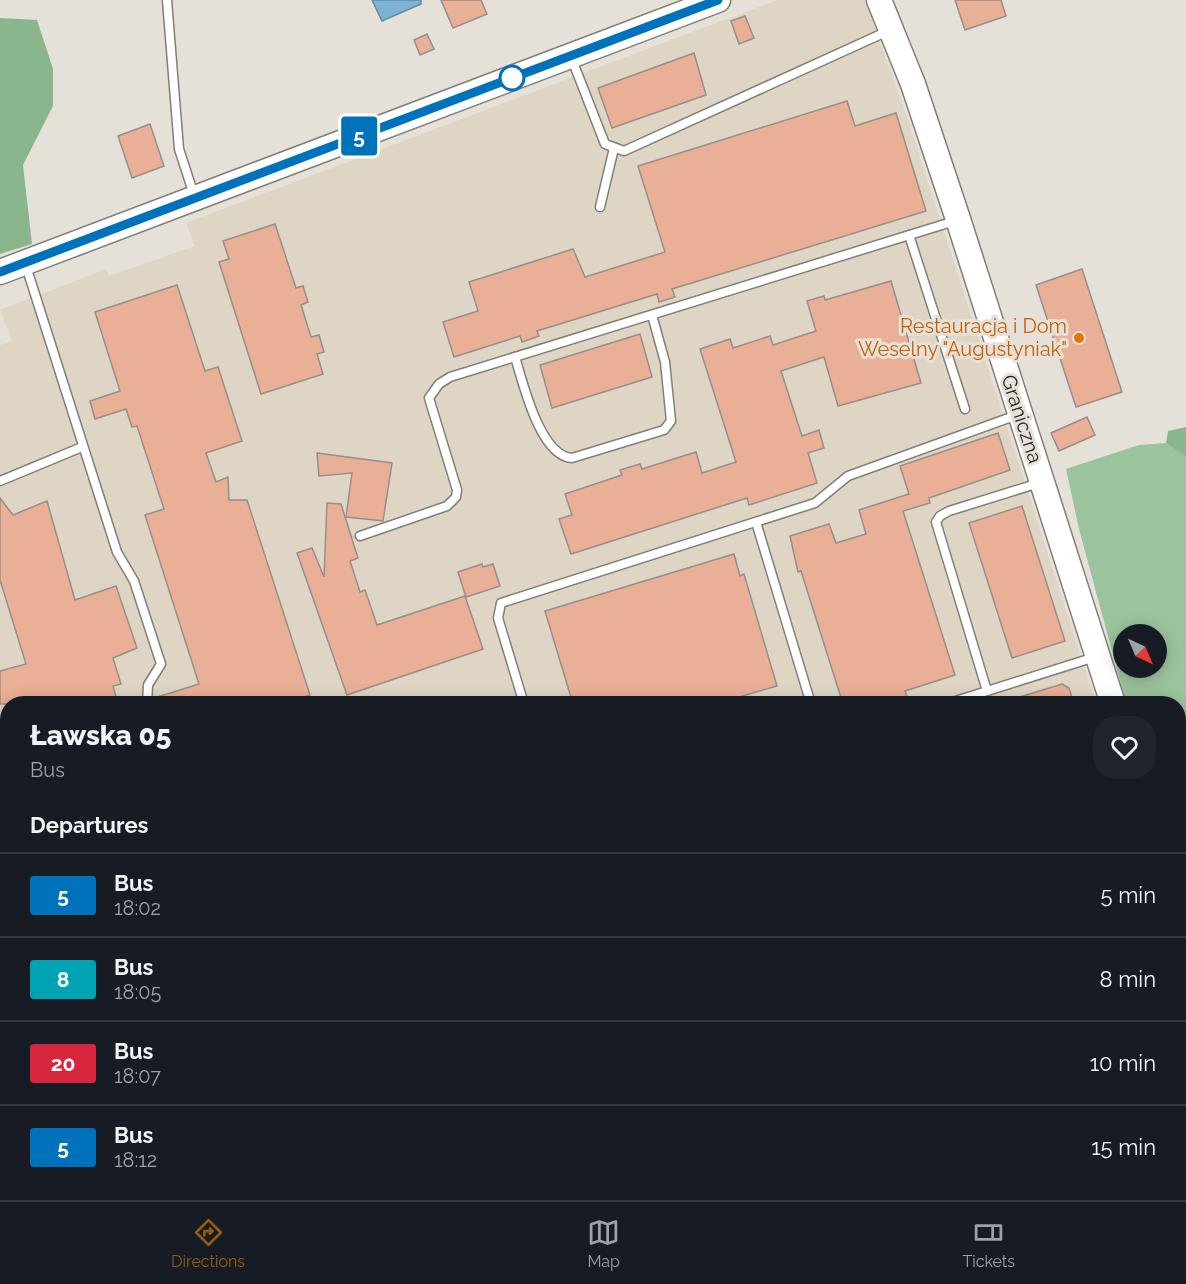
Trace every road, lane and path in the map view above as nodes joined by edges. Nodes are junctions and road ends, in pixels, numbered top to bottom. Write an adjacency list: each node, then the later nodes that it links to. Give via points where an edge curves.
1 (167, 0): 7 (lane, via 179,149)
2 (718, 0): 5 (street)
3 (879, 0): 4 (street, Graniczna)
4 (891, 29): 6 (lane, via 624,151); 9 (street, Graniczna)
5 (571, 56): 6 (lane, via 605,144); 7 (street)
6 (614, 148): 8 (lane)
7 (195, 198): 11 (street)
8 (600, 207)
9 (958, 219): 10 (lane); 16 (street, Graniczna)
10 (909, 235): 13 (lane); 15 (lane)
11 (25, 262): 12 (street); 17 (lane)
12 (0, 272)
13 (652, 315): 14 (lane); 14 (lane, via 665,363 671,421 664,430 564,458 532,414)
14 (515, 357): 21 (lane, via 450,377 429,398 457,490 453,501)
15 (965, 409)
16 (1021, 414): 19 (street, Graniczna); 20 (lane, via 848,476 815,503)
17 (82, 447): 18 (lane); 24 (lane, via 117,552 134,581 161,664 147,685)
18 (0, 481)
19 (1042, 482): 22 (street, Graniczna); 23 (lane, via 949,512 936,522)
20 (756, 522): 25 (lane, via 501,603 498,618); 26 (lane)
21 (360, 536)
22 (1098, 656): 23 (lane); 28 (street, Graniczna)
23 (987, 691): 27 (lane)
24 (147, 696)
25 (522, 696)
26 (810, 696)
27 (971, 696)
28 (1110, 696)

